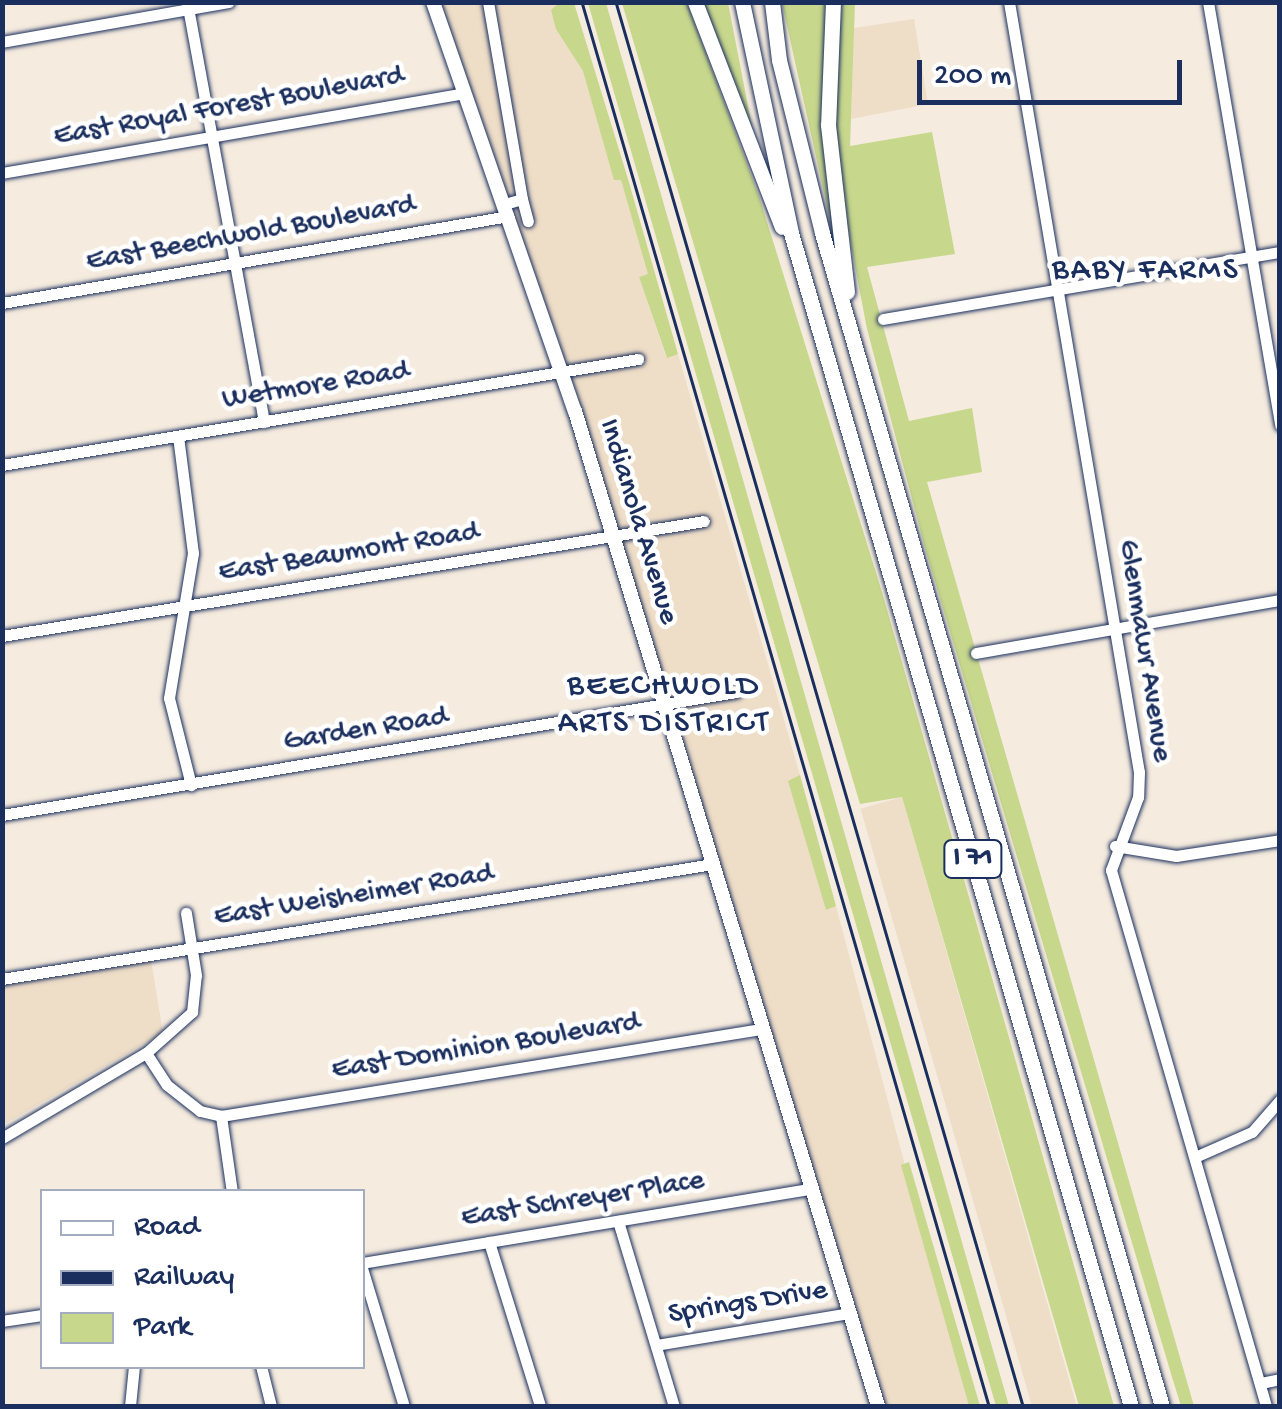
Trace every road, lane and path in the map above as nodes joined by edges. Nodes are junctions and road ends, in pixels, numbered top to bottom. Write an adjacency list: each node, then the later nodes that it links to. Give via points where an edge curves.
1 (228, 2): 10 (street)
2 (433, 2): 12 (main road, Indianola Avenue)
3 (488, 2): 15 (street)
4 (695, 2): 21 (highway)
5 (742, 2): 21 (highway, I 71, via 751,66)
6 (772, 2): 26 (highway, I 71, via 786,94)
7 (833, 2): 26 (highway, via 828,125)
8 (1010, 2): 22 (street, Glenmawr Avenue)
9 (1208, 2): 19 (street)
10 (188, 6): 11 (street); 13 (street)
11 (2, 42)
12 (464, 92): 13 (street, East Royal Forest Boulevard); 16 (main road, Indianola Avenue)
13 (212, 136): 14 (street, East Royal Forest Boulevard); 20 (street)
14 (2, 172)
15 (522, 199): 16 (street, East Beechwold Boulevard); 17 (street)
16 (507, 210): 20 (street, East Beechwold Boulevard); 27 (main road, Indianola Avenue)
17 (528, 221)
18 (1280, 252): 19 (street)
19 (1251, 258): 22 (street); 29 (street)
20 (235, 263): 23 (street, East Beechwold Boulevard); 28 (street)
21 (804, 278): 76 (highway, I 71)
22 (1057, 290): 24 (street); 36 (street, Glenmawr Avenue)
23 (2, 304)
24 (884, 319)
25 (638, 360): 27 (street, Wetmore Road)
26 (860, 364): 61 (highway, I 71)
27 (562, 372): 28 (street, Wetmore Road); 33 (main road, Indianola Avenue)
28 (264, 422): 30 (street, Wetmore Road)
29 (1280, 425)
30 (178, 436): 31 (street, Wetmore Road); 35 (street, via 193,553)
31 (2, 465)
32 (704, 521): 33 (street, East Beaumont Road)
33 (612, 536): 35 (street, East Beaumont Road); 40 (main road, Indianola Avenue)
34 (1280, 600): 36 (street)
35 (184, 606): 37 (street, East Beaumont Road); 41 (street, via 169,698)
36 (1115, 628): 38 (street); 44 (street, Glenmawr Avenue, via 1139,772 1138,797)
37 (2, 636)
38 (976, 653)
39 (736, 692): 40 (street, Garden Road)
40 (664, 707): 41 (street, Garden Road); 45 (main road, Indianola Avenue)
41 (191, 785): 42 (street, Garden Road)
42 (2, 815)
43 (1280, 840): 44 (street, via 1176,856)
44 (1115, 846): 54 (street, Glenmawr Avenue, via 1115,888)
45 (713, 864): 47 (street, East Weisheimer Road); 49 (main road, Indianola Avenue)
46 (186, 913): 47 (street)
47 (192, 948): 48 (street, East Weisheimer Road); 50 (street, via 194,1008)
48 (2, 979)
49 (760, 1030): 52 (street, East Dominion Boulevard); 56 (main road, Indianola Avenue)
50 (146, 1053): 52 (street, via 166,1085 200,1111); 53 (street)
51 (1280, 1100): 54 (street, via 1252,1132)
52 (220, 1116): 55 (street)
53 (2, 1138)
54 (1194, 1157): 69 (street, Glenmawr Avenue)
55 (232, 1189)
56 (812, 1190): 57 (street, East Schreyer Place); 62 (main road, Indianola Avenue)
57 (618, 1221): 58 (street, East Schreyer Place); 65 (street)
58 (489, 1242): 59 (street, East Schreyer Place); 73 (street)
59 (365, 1264)
60 (365, 1275): 72 (street)
61 (1132, 1300): 77 (highway, I 71); 78 (highway)
62 (849, 1313): 65 (street, Springs Drive); 75 (main road, Indianola Avenue)
63 (40, 1315): 64 (street)
64 (2, 1322)
65 (656, 1345): 74 (street)
66 (134, 1369): 70 (street)
67 (262, 1369): 71 (street)
68 (1280, 1380): 69 (street)
69 (1260, 1382): 79 (street, Glenmawr Avenue)
70 (130, 1406)
71 (271, 1406)
72 (404, 1406)
73 (540, 1406)
74 (674, 1406)
75 (878, 1406)
76 (1129, 1406)
77 (1162, 1406)
78 (1174, 1406)
79 (1266, 1406)

